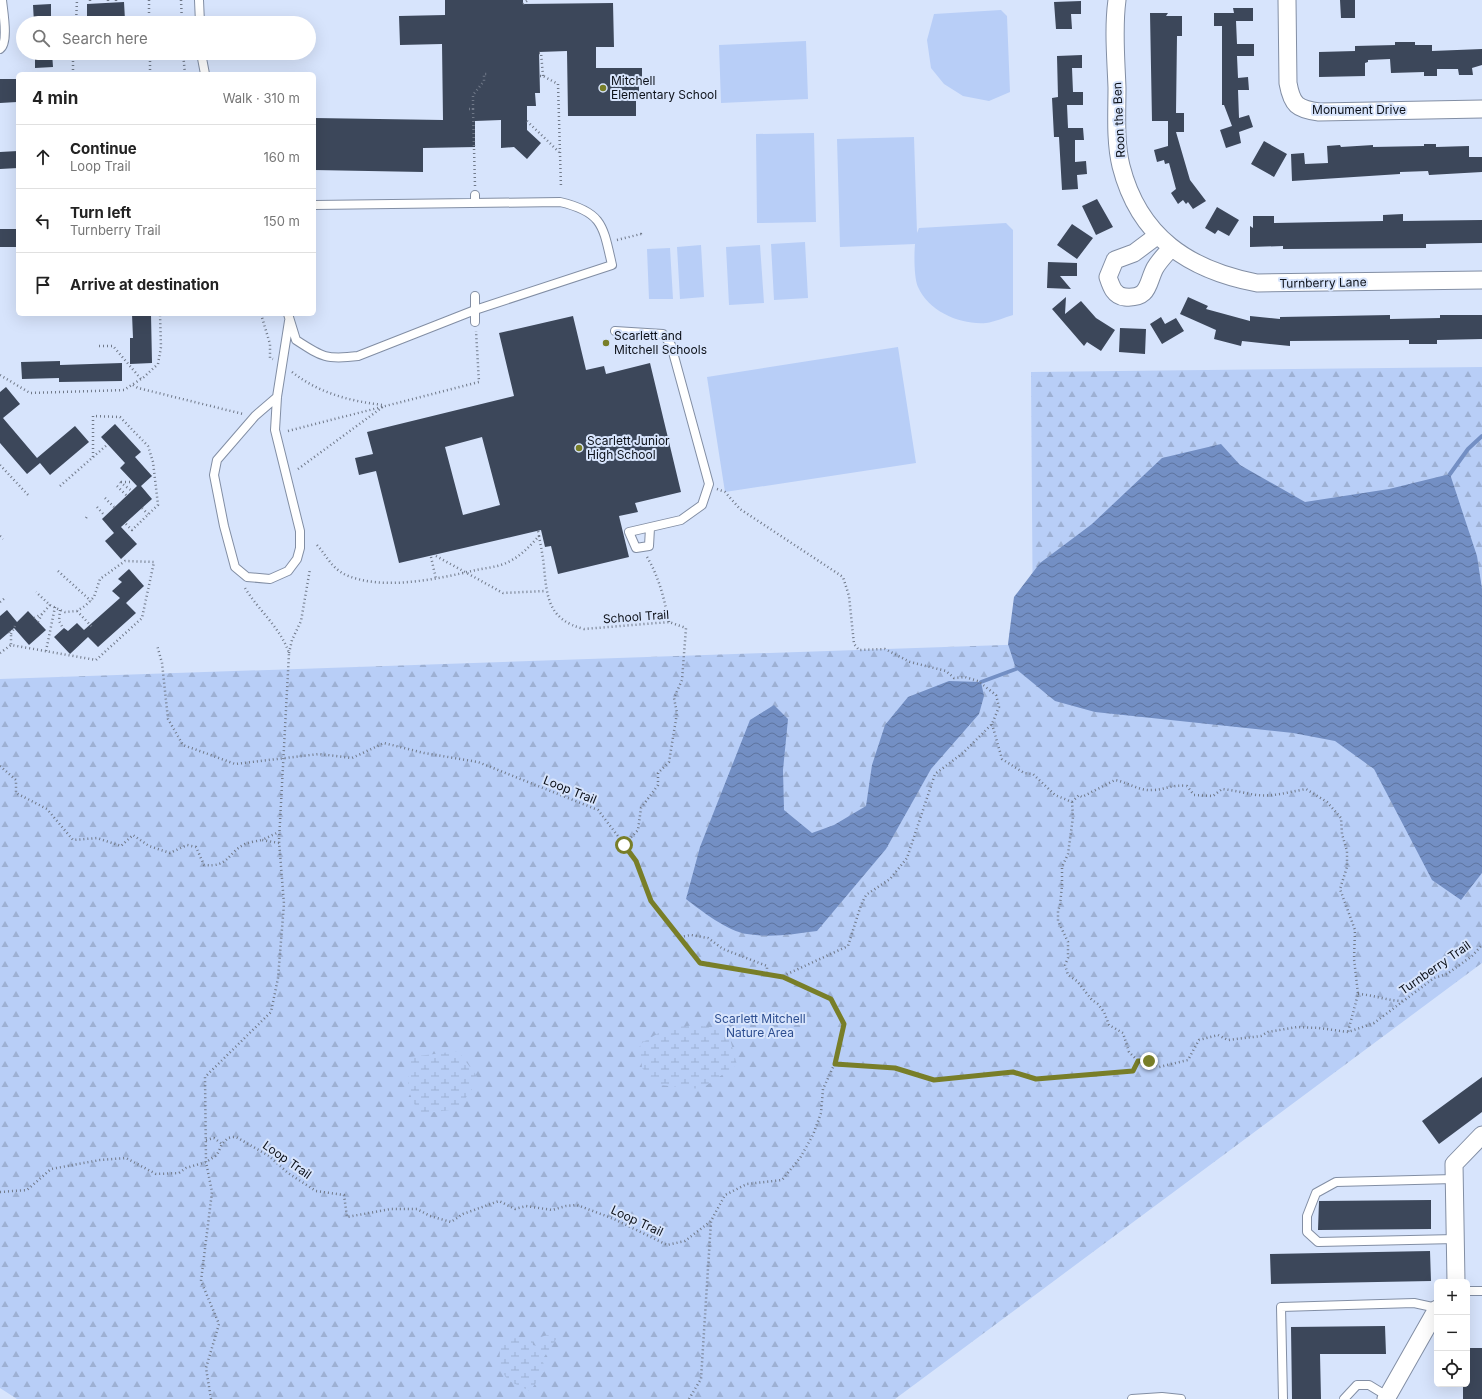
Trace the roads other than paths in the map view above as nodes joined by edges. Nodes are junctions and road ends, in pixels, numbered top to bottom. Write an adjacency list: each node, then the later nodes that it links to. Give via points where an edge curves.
1 (2, 0): 6 (lane, via 5,39)
2 (199, 0): 5 (lane)
3 (1117, 0): 11 (street, Roon the Ben, via 1115,24 1121,166 1131,194)
4 (1286, 0): 9 (street, Monument Drive, via 1288,83 1290,96 1300,107 1319,112)
5 (200, 16)
6 (0, 49)
7 (202, 60): 8 (lane)
8 (205, 72)
9 (1482, 109)
10 (316, 205): 15 (lane, via 475,199 560,202 580,207 595,218 604,231 612,265)
11 (1158, 235): 12 (street, Roon the Ben); 12 (street, via 1134,253 1115,260 1108,277 1112,290 1122,297 1144,293 1151,283 1154,269)
12 (1171, 248): 13 (street, Turnberry Lane, via 1200,266 1232,278 1257,283)
13 (1482, 280)
14 (475, 296): 15 (lane)
15 (475, 310): 16 (lane, via 358,356 338,358 319,356 296,340); 17 (lane)
16 (288, 316): 19 (lane)
17 (475, 322)
18 (615, 331): 20 (lane, via 662,334 671,345 708,484 702,505 681,520)
19 (277, 396): 19 (lane, via 254,416 217,460 214,475 235,568 247,577 270,579 288,571 297,559 300,531 275,430)
20 (650, 528): 20 (lane, via 629,532 636,548 649,546)
21 (1482, 1135): 22 (street, via 1454,1164)
22 (1454, 1179): 23 (street); 23 (lane, via 1336,1182 1316,1193 1308,1216 1307,1232 1318,1242)
23 (1456, 1239): 24 (street)
24 (1457, 1279)
25 (1470, 1291): 26 (lane)
26 (1482, 1291)
27 (1434, 1307): 32 (lane, via 1414,1303 1281,1307)
28 (1434, 1313): 29 (street)
29 (1387, 1398): 33 (lane, via 1369,1385 1357,1385)
30 (1132, 1399): 31 (lane)
31 (1181, 1399)
32 (1283, 1399)
33 (1344, 1399)

